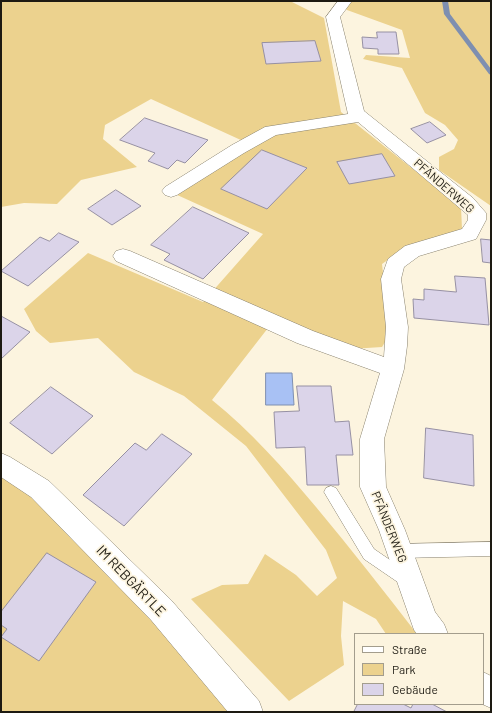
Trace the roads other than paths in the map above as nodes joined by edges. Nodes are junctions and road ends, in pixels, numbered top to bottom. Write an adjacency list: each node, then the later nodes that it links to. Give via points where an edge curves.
1 (345, 1): 2 (street, PFÄNDERWEG, via 333,17 356,113)
2 (361, 117): 3 (street, via 271,131); 5 (street, PFÄNDERWEG, via 477,213 477,220 469,234 412,251 395,264 391,279 397,327)
3 (171, 191)
4 (123, 256): 5 (street, via 305,337)
5 (393, 369): 9 (street, PFÄNDERWEG, via 372,438 373,487)
6 (1, 464): 12 (street, IM REBGÄRTLE, via 40,489 161,610)
7 (331, 492): 10 (lane, via 369,554)
8 (491, 549): 9 (lane)
9 (399, 551): 10 (street, PFÄNDERWEG)
10 (410, 581): 11 (street, PFÄNDERWEG, via 424,620)
11 (433, 633)
12 (248, 712)

